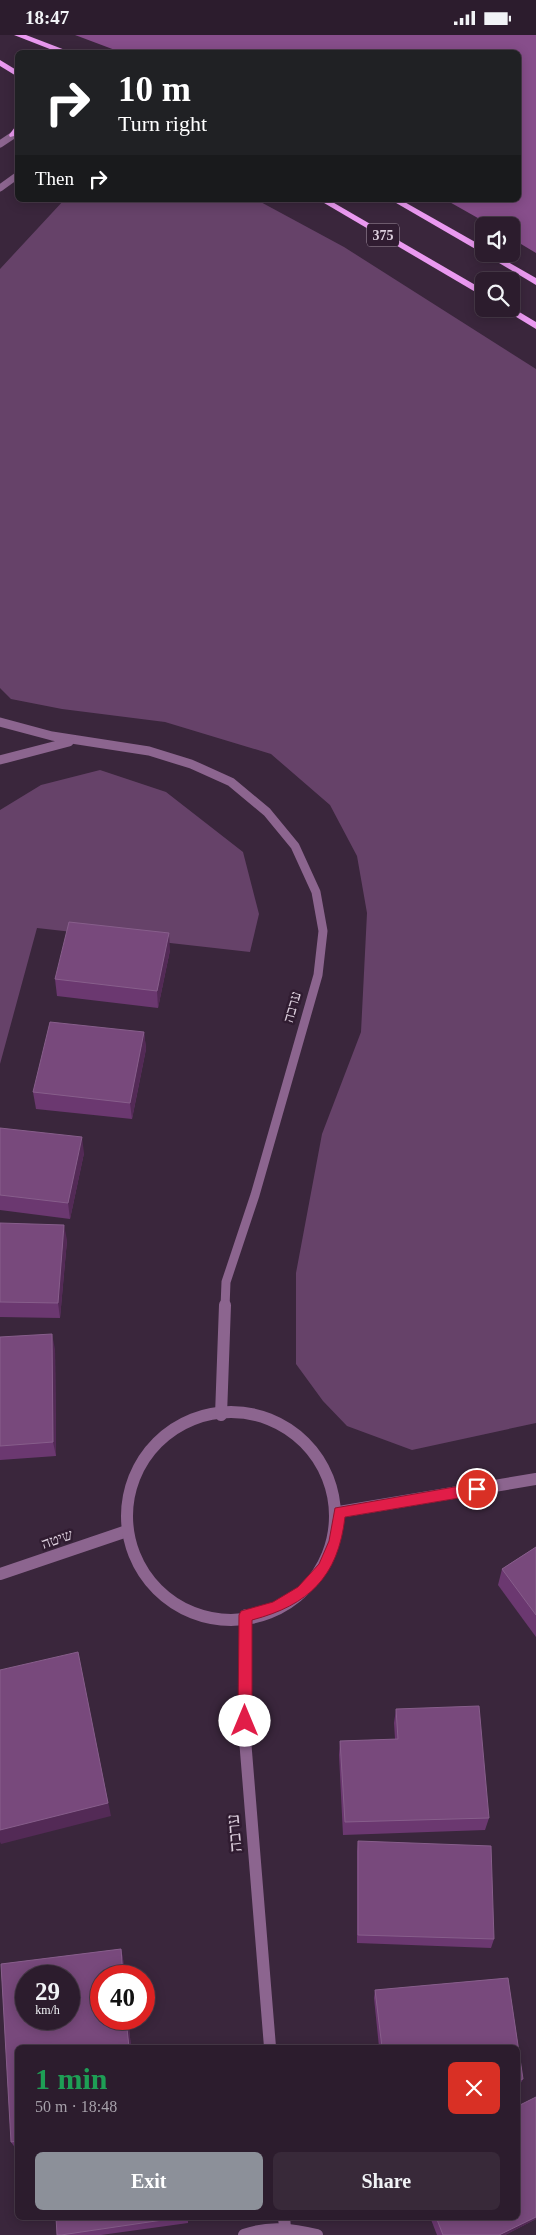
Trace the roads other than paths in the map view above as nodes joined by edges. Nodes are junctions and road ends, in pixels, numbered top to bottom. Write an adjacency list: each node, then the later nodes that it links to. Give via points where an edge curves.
1 (18, 35): 2 (main road)
2 (60, 50)
3 (0, 57): 5 (main road)
4 (0, 62): 6 (main road)
5 (15, 62)
6 (15, 73)
7 (15, 133): 8 (street)
8 (0, 144)
9 (15, 177): 10 (street)
10 (0, 188)
11 (326, 202): 16 (main road, 375)
12 (398, 202): 13 (main road, 375)
13 (475, 246)
14 (502, 262): 15 (main road)
15 (536, 282)
16 (475, 289)
17 (520, 316): 18 (main road)
18 (536, 326)
19 (0, 722): 20 (street, ערבה)
20 (85, 741): 21 (street, ערבה, via 59,743); 22 (street, ערבה, via 149,751 231,782 267,813 295,846 316,892 323,931 318,975 255,1195 226,1282)
21 (0, 760)
22 (221, 1415): 24 (street, via 256,1417 288,1429 315,1451 332,1480); 25 (street, via 188,1423 158,1441 137,1467 125,1498)
23 (536, 1479): 24 (street)
24 (339, 1513): 27 (street, via 336,1541 323,1568 303,1591 276,1607)
25 (124, 1532): 26 (street, שיטה); 27 (street, via 135,1561 153,1586 180,1605 212,1615)
26 (0, 1574)
27 (246, 1615): 28 (street, ערבה, via 245,1739)
28 (270, 2045)
29 (284, 2223): 30 (street); 31 (street)
30 (244, 2235)
31 (317, 2235)

